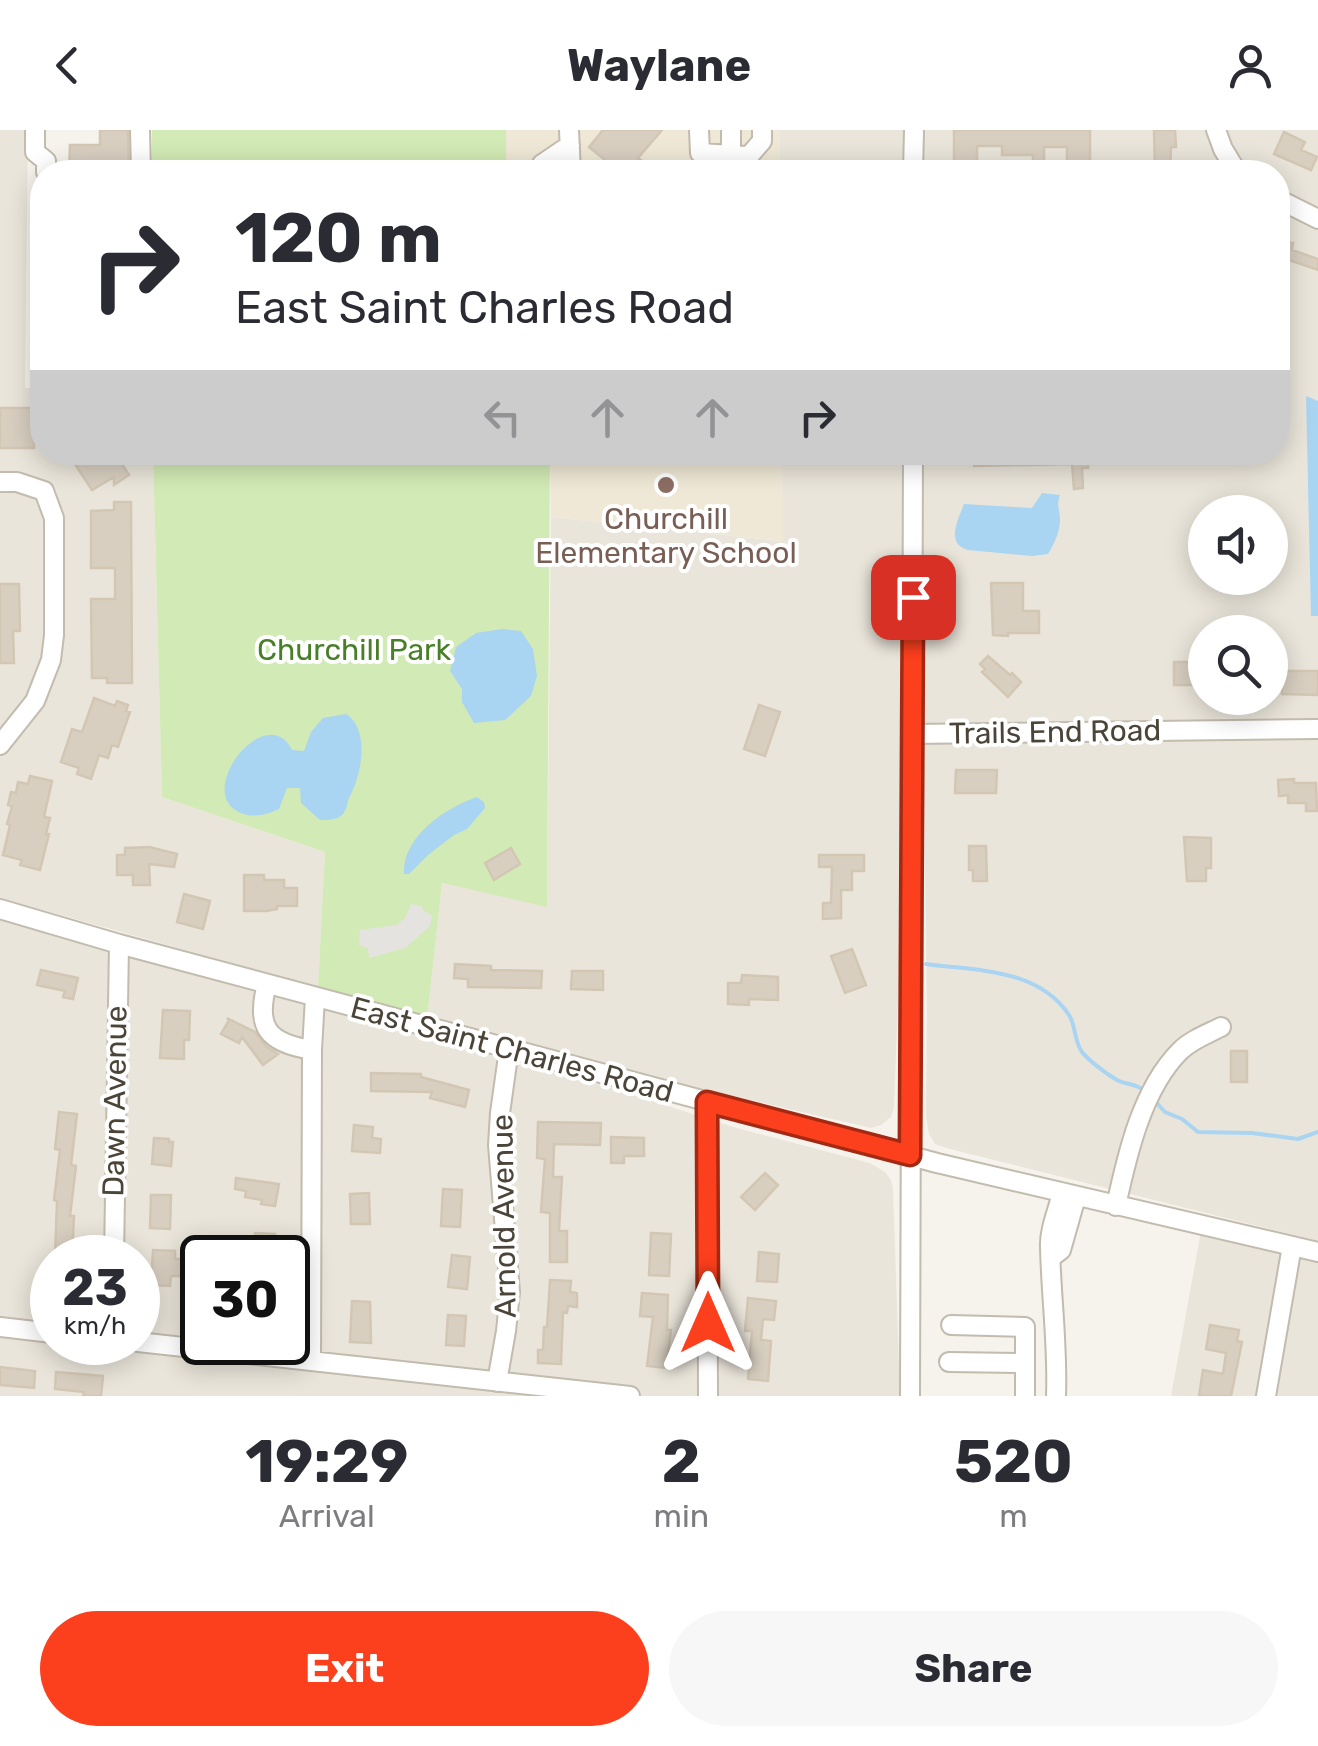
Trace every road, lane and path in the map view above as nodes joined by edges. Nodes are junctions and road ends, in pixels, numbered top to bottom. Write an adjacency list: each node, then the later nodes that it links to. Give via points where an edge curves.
1 (35, 130): 10 (street, via 35,152)
2 (140, 130): 11 (street)
3 (699, 130): 9 (street, via 700,153)
4 (731, 130): 9 (street)
5 (762, 130): 9 (street, via 749,156)
6 (914, 130): 13 (street)
7 (1216, 130): 14 (street)
8 (570, 138): 12 (street)
9 (731, 154)
10 (45, 160)
11 (140, 160)
12 (546, 160)
13 (913, 160)
14 (1229, 160)
15 (1290, 205): 16 (street)
16 (1318, 219)
17 (914, 465): 20 (street)
18 (0, 482): 21 (street, via 44,492 54,518 54,635 35,701)
19 (1318, 729): 20 (street, Trails End Road)
20 (911, 734): 30 (street)
21 (0, 746)
22 (0, 908): 23 (street, East Saint Charles Road)
23 (118, 944): 24 (street, East Saint Charles Road); 33 (street, Dawn Avenue)
24 (267, 984): 25 (street, East Saint Charles Road); 28 (street, via 262,1019 268,1030 278,1042)
25 (315, 997): 27 (street, East Saint Charles Road); 28 (street)
26 (1221, 1027): 32 (street, via 1179,1052 1150,1096)
27 (510, 1049): 29 (street, East Saint Charles Road); 43 (street, Arnold Avenue, via 498,1145 510,1292)
28 (312, 1050): 40 (street)
29 (707, 1102): 30 (street, East Saint Charles Road); 47 (street)
30 (910, 1155): 31 (street, East Saint Charles Road); 48 (street)
31 (1069, 1195): 32 (street, East Saint Charles Road); 45 (street, via 1050,1246)
32 (1116, 1206): 34 (street, East Saint Charles Road)
33 (114, 1235)
34 (1292, 1246): 35 (street, East Saint Charles Road); 49 (street)
35 (1318, 1252)
36 (952, 1326): 42 (street, via 1026,1327)
37 (0, 1327): 38 (street)
38 (30, 1330)
39 (160, 1344): 40 (street)
40 (311, 1361): 43 (street)
41 (949, 1362): 42 (street)
42 (1025, 1363): 44 (street)
43 (497, 1382): 46 (street)
44 (1025, 1395): 45 (street)
45 (1056, 1395)
46 (630, 1396)
47 (708, 1396)
48 (910, 1396)
49 (1266, 1396)

